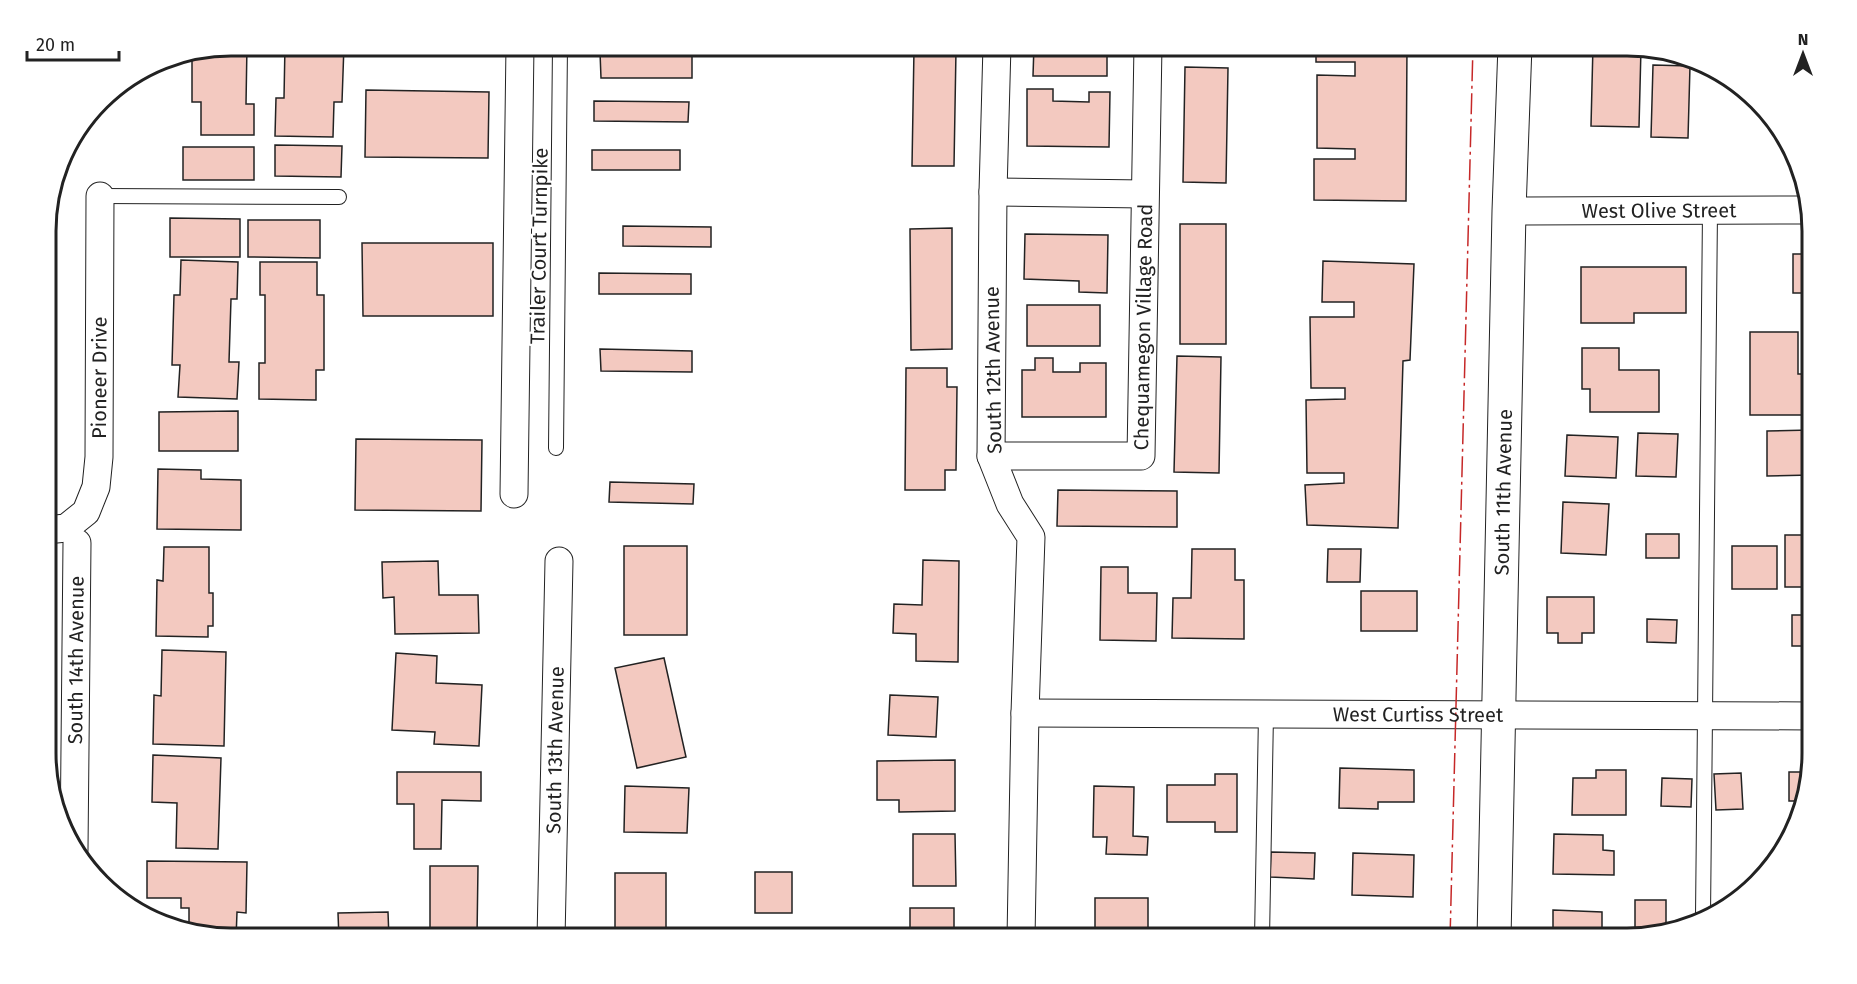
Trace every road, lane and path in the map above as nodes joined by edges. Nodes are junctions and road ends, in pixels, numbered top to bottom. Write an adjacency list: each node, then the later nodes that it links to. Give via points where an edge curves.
1 (520, 56): 15 (street)
2 (560, 56): 13 (lane, Trailer Court Turnpike)
3 (997, 56): 6 (street, South 12th Avenue)
4 (1148, 56): 7 (street, Chequamegon Village Road)
5 (1515, 56): 10 (street, South 11th Avenue)
6 (993, 192): 7 (street, Chequamegon Village Road); 14 (street, South 12th Avenue)
7 (1144, 194): 14 (street, Chequamegon Village Road, via 1141,456)
8 (100, 196): 9 (lane); 16 (street, Pioneer Drive, via 96,488 86,512 66,528)
9 (339, 197)
10 (1509, 210): 11 (street, West Olive Street); 21 (street, South 11th Avenue)
11 (1710, 210): 12 (street, West Olive Street); 22 (lane)
12 (1800, 210)
13 (556, 448)
14 (992, 456): 19 (street, South 12th Avenue, via 1010,504 1031,537)
15 (514, 494)
16 (56, 529)
17 (77, 543): 24 (street, South 14th Avenue)
18 (559, 561): 26 (street, South 13th Avenue)
19 (1025, 713): 20 (street, West Curtiss Street); 27 (street, South 12th Avenue)
20 (1266, 714): 21 (street, West Curtiss Street); 28 (lane)
21 (1500, 715): 22 (street, West Curtiss Street); 29 (street, South 11th Avenue)
22 (1705, 715): 23 (street, West Curtiss Street); 25 (lane)
23 (1802, 716)
24 (74, 831)
25 (1703, 910)
26 (550, 928)
27 (1021, 928)
28 (1262, 928)
29 (1494, 928)

